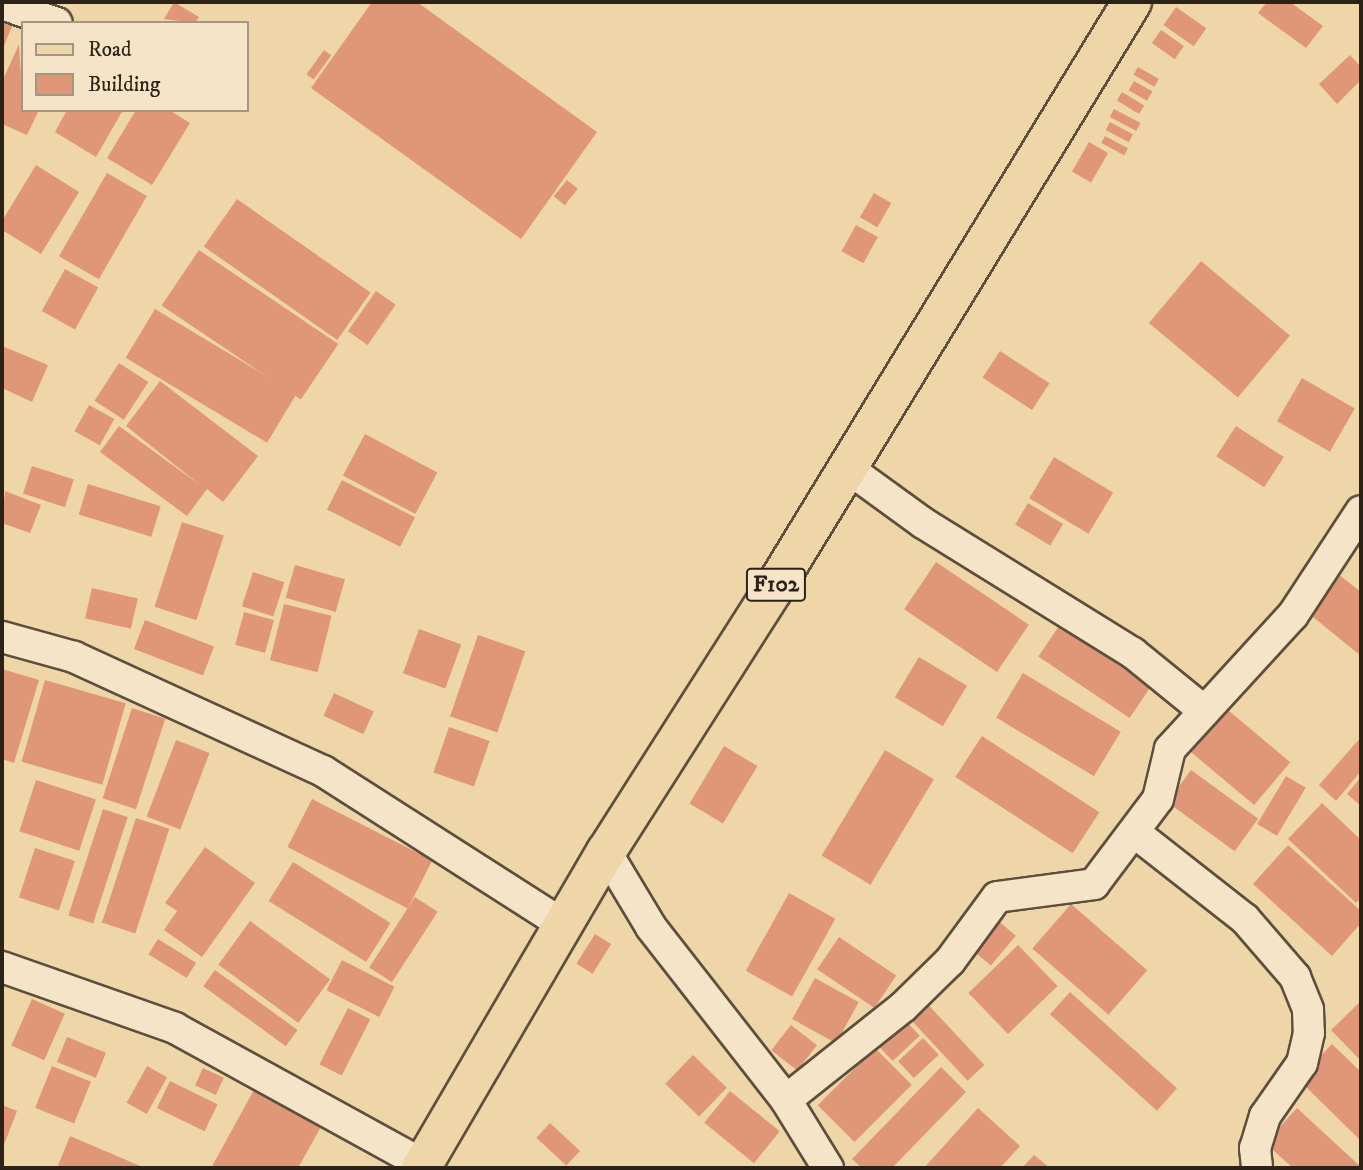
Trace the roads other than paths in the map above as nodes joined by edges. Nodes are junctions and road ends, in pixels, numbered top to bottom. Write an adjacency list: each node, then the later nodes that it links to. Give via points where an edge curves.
1 (1132, 2): 4 (main road, F102)
2 (2, 4): 3 (street)
3 (51, 21)
4 (846, 467): 7 (street, via 923,523 1133,653); 9 (main road, F102)
5 (1361, 511): 7 (street, via 1293,615)
6 (2, 637): 10 (street, via 74,657 323,771)
7 (1202, 709): 8 (street, via 1170,749 1158,799)
8 (1134, 832): 12 (street, via 1094,884 997,897 950,961 903,1007); 15 (street, via 1245,919 1295,977 1308,1010 1309,1033 1301,1063 1265,1116 1255,1148)
9 (606, 852): 10 (main road, F102); 12 (street, via 666,948)
10 (562, 924): 13 (main road, F102)
11 (2, 967): 13 (street, via 174,1028)
12 (786, 1100): 14 (street)
13 (423, 1167)
14 (828, 1168)
15 (1257, 1168)

